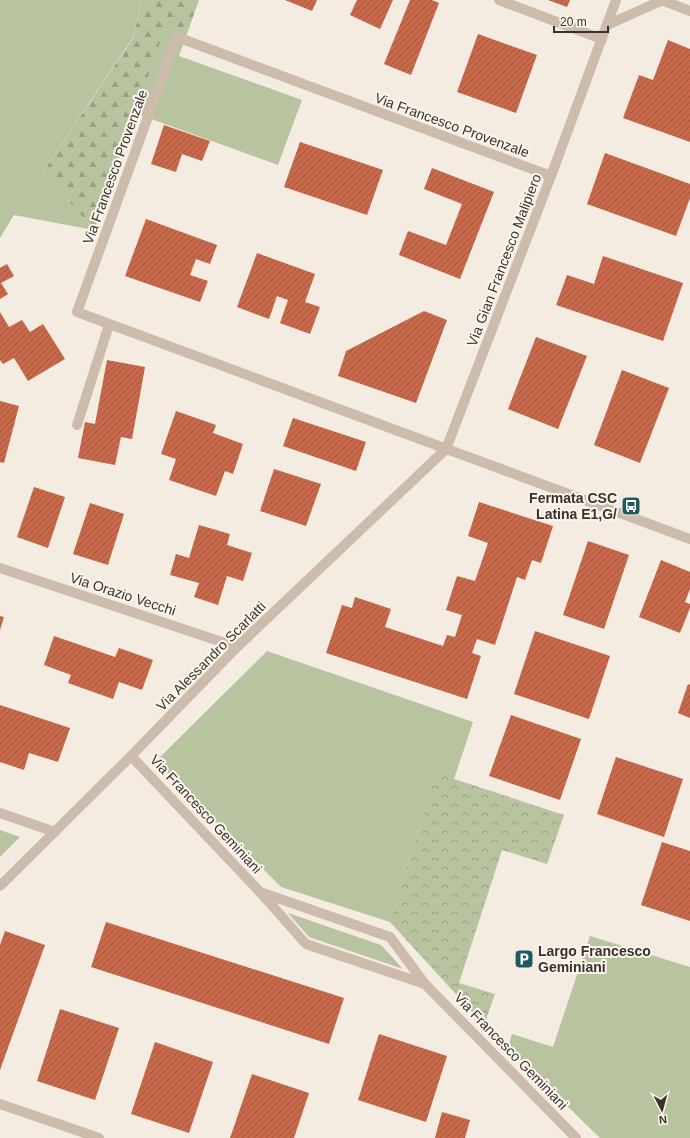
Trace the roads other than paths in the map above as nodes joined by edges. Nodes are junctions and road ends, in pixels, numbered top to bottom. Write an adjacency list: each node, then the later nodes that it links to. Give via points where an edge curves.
1 (499, 0): 6 (street)
2 (616, 0): 5 (street, Via Gian Francesco Malipiero)
3 (663, 0): 4 (street); 5 (street)
4 (690, 11)
5 (607, 25): 6 (street, Via Gian Francesco Malipiero)
6 (602, 38): 7 (street, Via Gian Francesco Malipiero)
7 (552, 176): 8 (street, Via Francesco Provenzale, via 176,38 77,312); 10 (street, Via Gian Francesco Malipiero)
8 (109, 324): 9 (street); 10 (street, Via Francesco Provenzale)
9 (77, 426)
10 (446, 449): 11 (street, Via Francesco Provenzale); 13 (street, Via Alessandro Scarlatti)
11 (690, 539)
12 (0, 568): 13 (street, Via Orazio Vecchi)
13 (238, 647): 14 (street, Via Alessandro Scarlatti)
14 (131, 756): 16 (street, Via Alessandro Scarlatti); 18 (street, Via Francesco Geminiani)
15 (0, 813): 16 (street)
16 (55, 832): 17 (street, Via Alessandro Scarlatti)
17 (0, 886)
18 (260, 892): 19 (street, Via Francesco Geminiani, via 306,944); 19 (street, Via Francesco Geminiani, via 390,937)
19 (426, 984): 22 (street, Via Francesco Geminiani)
20 (0, 1104): 21 (street)
21 (99, 1138)
22 (576, 1138)

